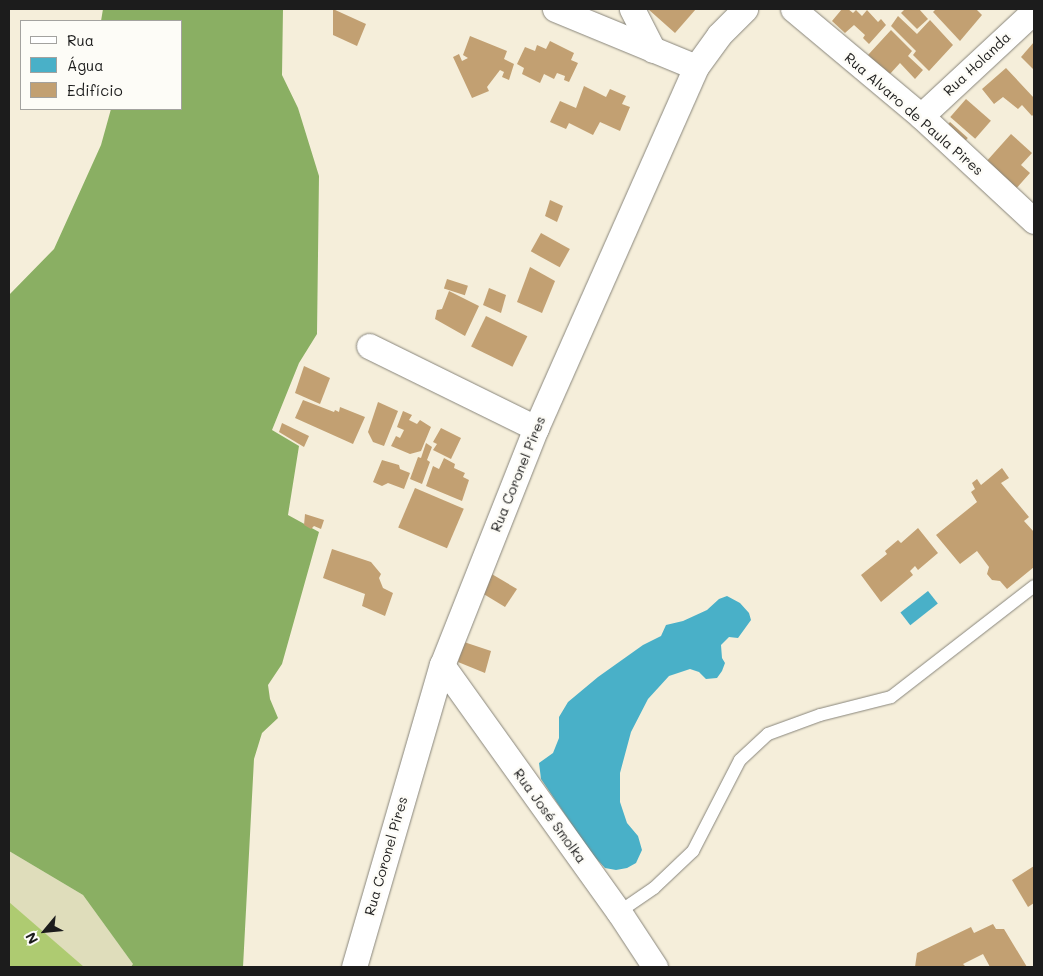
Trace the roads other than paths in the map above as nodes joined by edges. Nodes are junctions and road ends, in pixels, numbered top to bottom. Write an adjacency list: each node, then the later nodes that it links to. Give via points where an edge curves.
1 (555, 9): 6 (street)
2 (632, 9): 6 (street)
3 (745, 9): 7 (street, Rua Coronel Pires, via 719,35)
4 (793, 9): 8 (street, Rua Alvaro de Paula Pires)
5 (1034, 12): 8 (street, Rua Holanda)
6 (653, 50): 7 (street)
7 (696, 67): 11 (street, Rua Coronel Pires)
8 (921, 116): 9 (street, Rua Alvaro de Paula Pires)
9 (1034, 221)
10 (369, 346): 11 (street)
11 (536, 428): 13 (street, Rua Coronel Pires)
12 (1034, 586): 14 (lane, via 890,697 820,715 768,734 740,760 693,851 654,888)
13 (442, 666): 14 (street, Rua José Smolka); 15 (street, Rua Coronel Pires)
14 (619, 912): 16 (street, Rua José Smolka)
15 (354, 967)
16 (655, 967)

